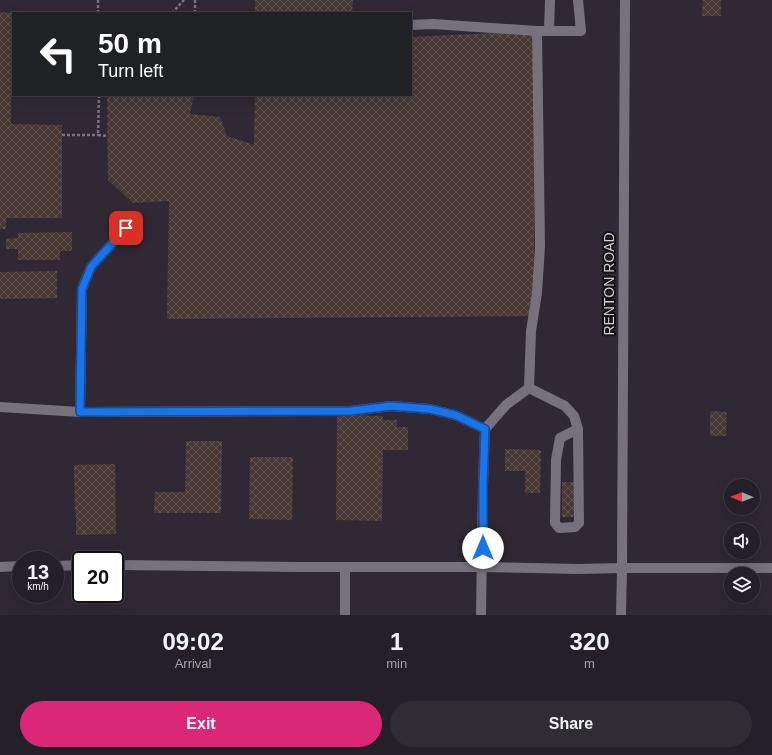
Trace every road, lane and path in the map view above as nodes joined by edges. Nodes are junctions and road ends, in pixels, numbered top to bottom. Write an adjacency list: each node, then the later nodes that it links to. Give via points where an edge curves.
1 (98, 0): 7 (path)
2 (184, 0): 8 (path)
3 (195, 0): 9 (path)
4 (550, 0): 12 (street)
5 (578, 0): 12 (street, via 581,31)
6 (625, 0): 28 (street, RENTON ROAD)
7 (98, 12)
8 (173, 12)
9 (195, 12)
10 (412, 25): 11 (street)
11 (537, 31): 12 (street); 18 (street, via 540,246 531,331)
12 (548, 31)
13 (99, 96): 15 (path)
14 (62, 135): 15 (path)
15 (98, 135): 16 (path)
16 (108, 136)
17 (126, 228): 20 (street, via 91,267 82,289)
18 (529, 388): 21 (street, via 506,405); 22 (street, via 565,406 574,416)
19 (0, 407): 20 (street)
20 (80, 412): 21 (street, via 350,411 391,406 430,409 455,415)
21 (485, 429): 26 (street)
22 (578, 429): 22 (street, via 579,523 576,527 559,528 555,523 556,460 560,438)
23 (124, 565): 27 (street)
24 (12, 566): 25 (street)
25 (0, 567)
26 (482, 567): 27 (street); 28 (street); 31 (street)
27 (345, 568): 30 (street)
28 (622, 568): 29 (street); 32 (street, RENTON ROAD)
29 (772, 568)
30 (345, 615)
31 (481, 615)
32 (621, 615)

